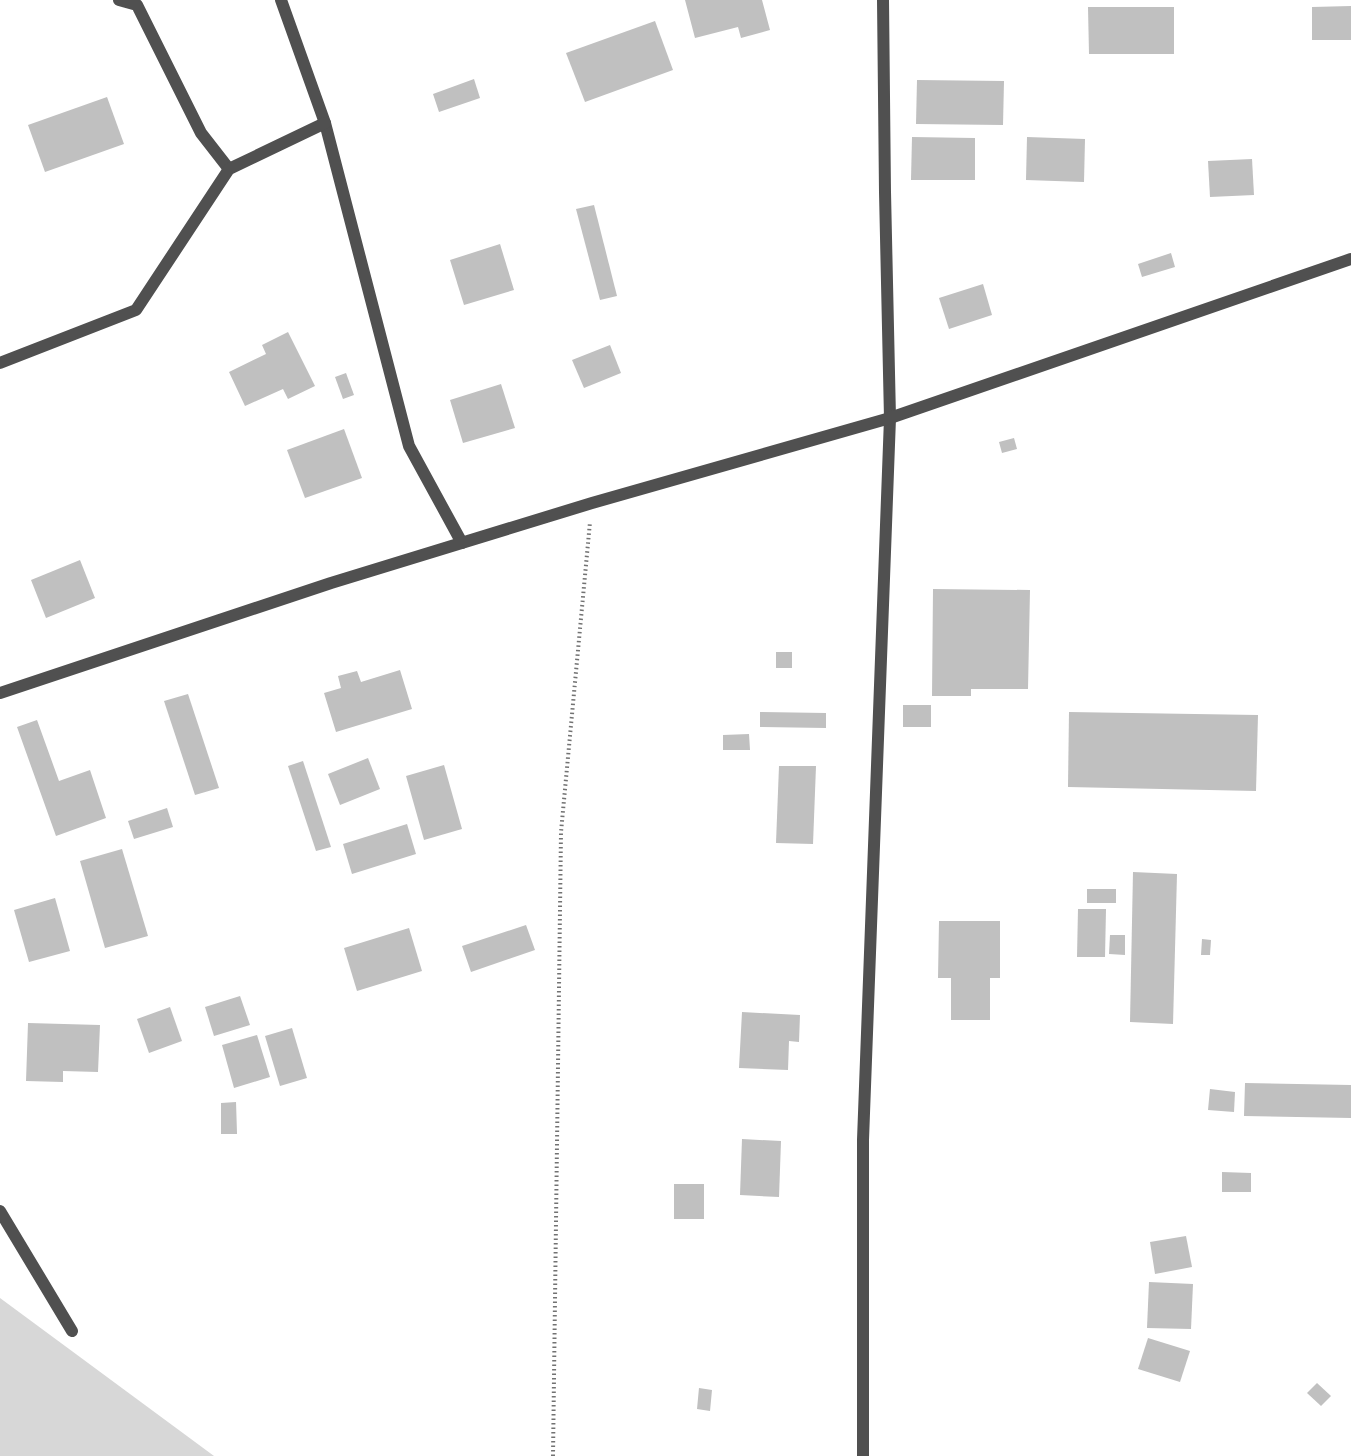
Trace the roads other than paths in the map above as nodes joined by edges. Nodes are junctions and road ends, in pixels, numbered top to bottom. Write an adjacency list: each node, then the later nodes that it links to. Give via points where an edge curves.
1 (119, 0): 5 (street, via 137,5 201,133)
2 (281, 0): 4 (street)
3 (884, 0): 8 (street)
4 (325, 123): 5 (street); 9 (street, via 409,446)
5 (229, 169): 7 (street, via 136,310)
6 (1351, 259): 8 (street)
7 (0, 363)
8 (890, 418): 9 (street); 13 (street, via 863,1140)
9 (462, 543): 10 (street)
10 (0, 693)
11 (0, 1211): 12 (street)
12 (72, 1331)
13 (863, 1456)

